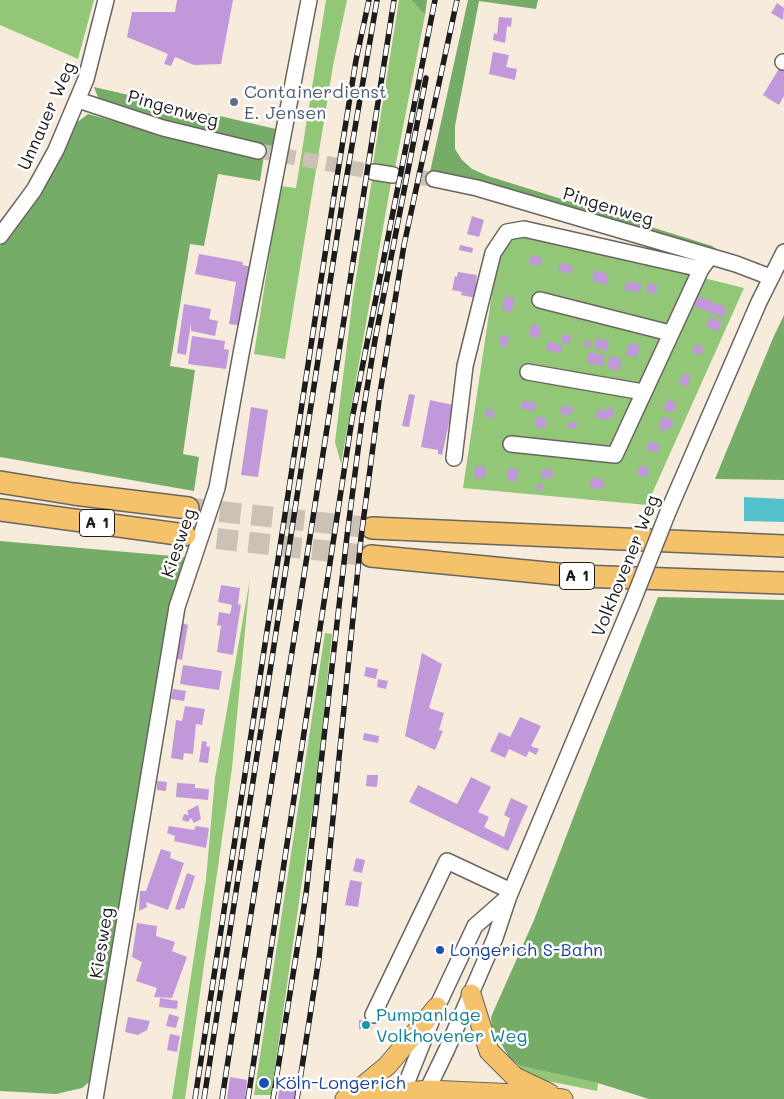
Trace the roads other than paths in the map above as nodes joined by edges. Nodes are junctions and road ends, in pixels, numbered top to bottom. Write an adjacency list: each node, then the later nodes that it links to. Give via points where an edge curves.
1 (106, 0): 3 (street, Unnauer Weg, via 97,43)
2 (309, 0): 34 (street, Kiesweg, via 217,488 177,606)
3 (78, 100): 4 (street, Pingenweg, via 163,128); 8 (street, Unnauer Weg, via 34,190)
4 (258, 150)
5 (374, 172): 6 (street)
6 (393, 175)
7 (434, 179): 10 (street, Pingenweg, via 477,188)
8 (0, 236)
9 (784, 252): 11 (street, Volkhovener Weg)
10 (705, 263): 11 (street, Pingenweg); 13 (street); 17 (street, via 524,229 507,232 493,253 466,366)
11 (770, 278): 28 (street, Volkhovener Weg, bridge, via 668,512)
12 (540, 300): 13 (street)
13 (670, 332): 15 (street)
14 (528, 372): 15 (street)
15 (643, 392): 16 (street, via 615,455)
16 (511, 444)
17 (454, 458)
18 (0, 469): 20 (highway)
19 (0, 482): 20 (highway, A 1)
20 (74, 494): 21 (highway, A 1)
21 (188, 508)
22 (3, 511): 24 (highway, A 1)
23 (372, 528): 25 (highway, A 1)
24 (185, 535)
25 (784, 546)
26 (371, 556): 27 (highway, A 1, via 578,576)
27 (784, 583)
28 (510, 894): 29 (street, Volkhovener Weg); 30 (street, Volkhovener Weg, via 475,926); 31 (street, via 447,861)
29 (471, 994): 32 (street, Volkhovener Weg); 36 (main road, via 489,1052 515,1076)
30 (437, 1007): 33 (street, Volkhovener Weg); 35 (main road, via 387,1066)
31 (373, 1015)
32 (425, 1095): 33 (main road); 36 (main road, via 517,1094)
33 (404, 1097): 35 (main road)
34 (95, 1099)
35 (346, 1099)
36 (563, 1099)

